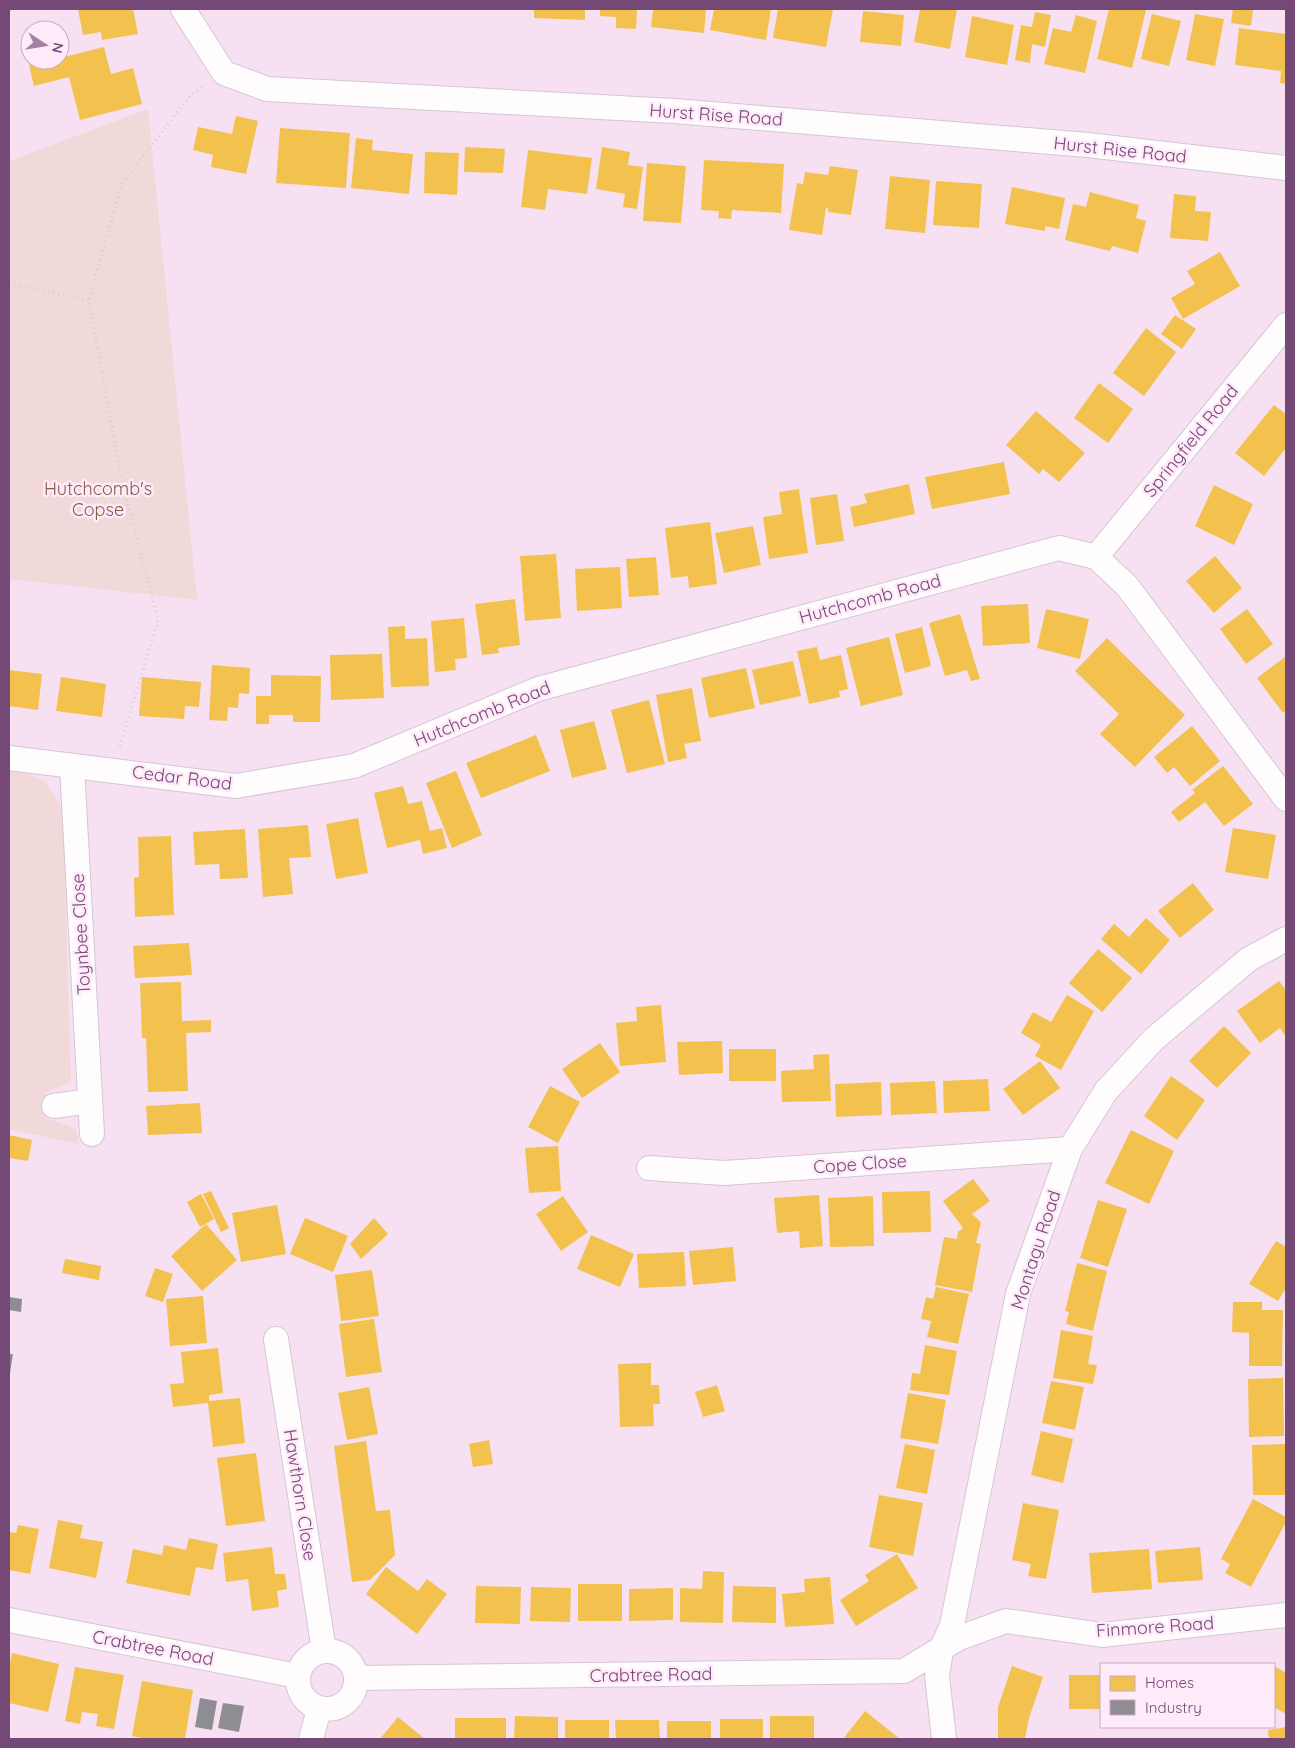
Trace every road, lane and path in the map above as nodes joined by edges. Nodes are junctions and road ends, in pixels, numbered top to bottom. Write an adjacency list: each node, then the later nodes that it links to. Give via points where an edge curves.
1 (183, 9): 2 (street)
2 (224, 73): 3 (street, Hurst Rise Road, via 267,90 674,111 1088,146); 5 (path, via 191,95 122,183)
3 (1286, 168)
4 (9, 284): 5 (path)
5 (89, 300): 11 (path, via 121,478 158,620)
6 (1286, 325): 7 (street, Springfield Road)
7 (1096, 557): 10 (street, Hutchcomb Road, via 1059,548 538,688); 12 (street, Hutchcomb Road, via 1127,586)
8 (9, 758): 9 (street, Cedar Road)
9 (72, 766): 11 (street, Cedar Road); 14 (street, Toynbee Close)
10 (354, 766): 11 (street, Cedar Road, via 236,786)
11 (112, 770)
12 (1286, 799)
13 (1286, 940): 17 (street, Montagu Road, via 1249,959 1154,1039 1106,1091)
14 (90, 1101): 15 (street); 16 (street, Toynbee Close)
15 (54, 1106)
16 (92, 1134)
17 (1070, 1149): 18 (street, Cope Close, via 724,1173); 22 (street, Montagu Road, via 1018,1294 952,1625)
18 (649, 1168)
19 (276, 1339): 23 (street, Hawthorn Close)
20 (1286, 1616): 22 (street, Finmore Road, via 1102,1635 1006,1621 959,1638)
21 (9, 1620): 24 (street, Crabtree Road)
22 (941, 1650): 25 (street, Crabtree Road, via 904,1671); 28 (street, Montagu Road, via 938,1676)
23 (324, 1651): 24 (street, via 306,1659); 25 (street, via 336,1652 346,1658 353,1666)
24 (298, 1676): 26 (street, via 302,1696)
25 (356, 1678): 26 (street, via 354,1692 346,1703 333,1709)
26 (318, 1708): 27 (street)
27 (311, 1739)
28 (944, 1739)

